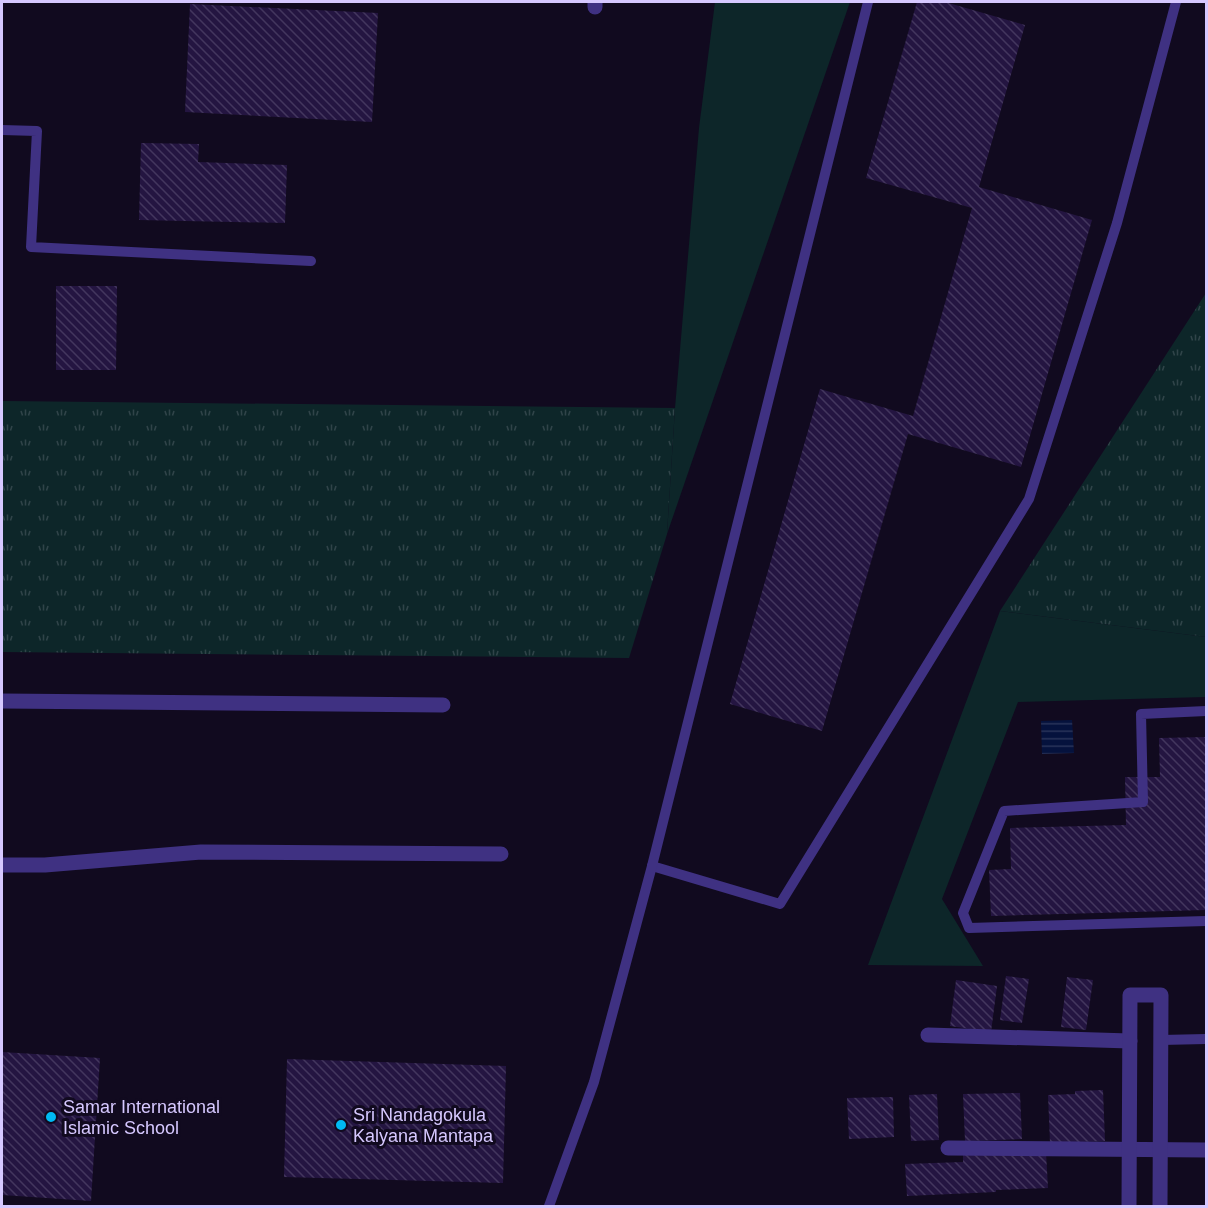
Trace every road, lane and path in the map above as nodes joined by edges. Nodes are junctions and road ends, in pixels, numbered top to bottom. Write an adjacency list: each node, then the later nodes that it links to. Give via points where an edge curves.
1 (868, 2): 10 (lane)
2 (1176, 2): 10 (lane, via 1117,223 1029,499 780,904)
3 (2, 130): 4 (lane, via 37,132 31,247)
4 (311, 261)
5 (2, 702): 6 (street)
6 (442, 705)
7 (1206, 711): 11 (lane, via 1141,714 1143,802 1004,811 963,913 969,928)
8 (501, 854): 9 (street, via 201,852)
9 (2, 865)
10 (652, 866): 20 (lane, via 594,1082)
11 (1206, 921)
12 (928, 1035): 15 (street)
13 (1161, 1040): 14 (lane); 15 (street, via 1161,995 1130,995); 18 (street)
14 (1206, 1040)
15 (1130, 1041): 17 (street)
16 (948, 1148): 17 (street)
17 (1130, 1149): 18 (street); 21 (street)
18 (1160, 1149): 19 (street); 22 (street)
19 (1206, 1150)
20 (549, 1206)
21 (1129, 1206)
22 (1160, 1206)

